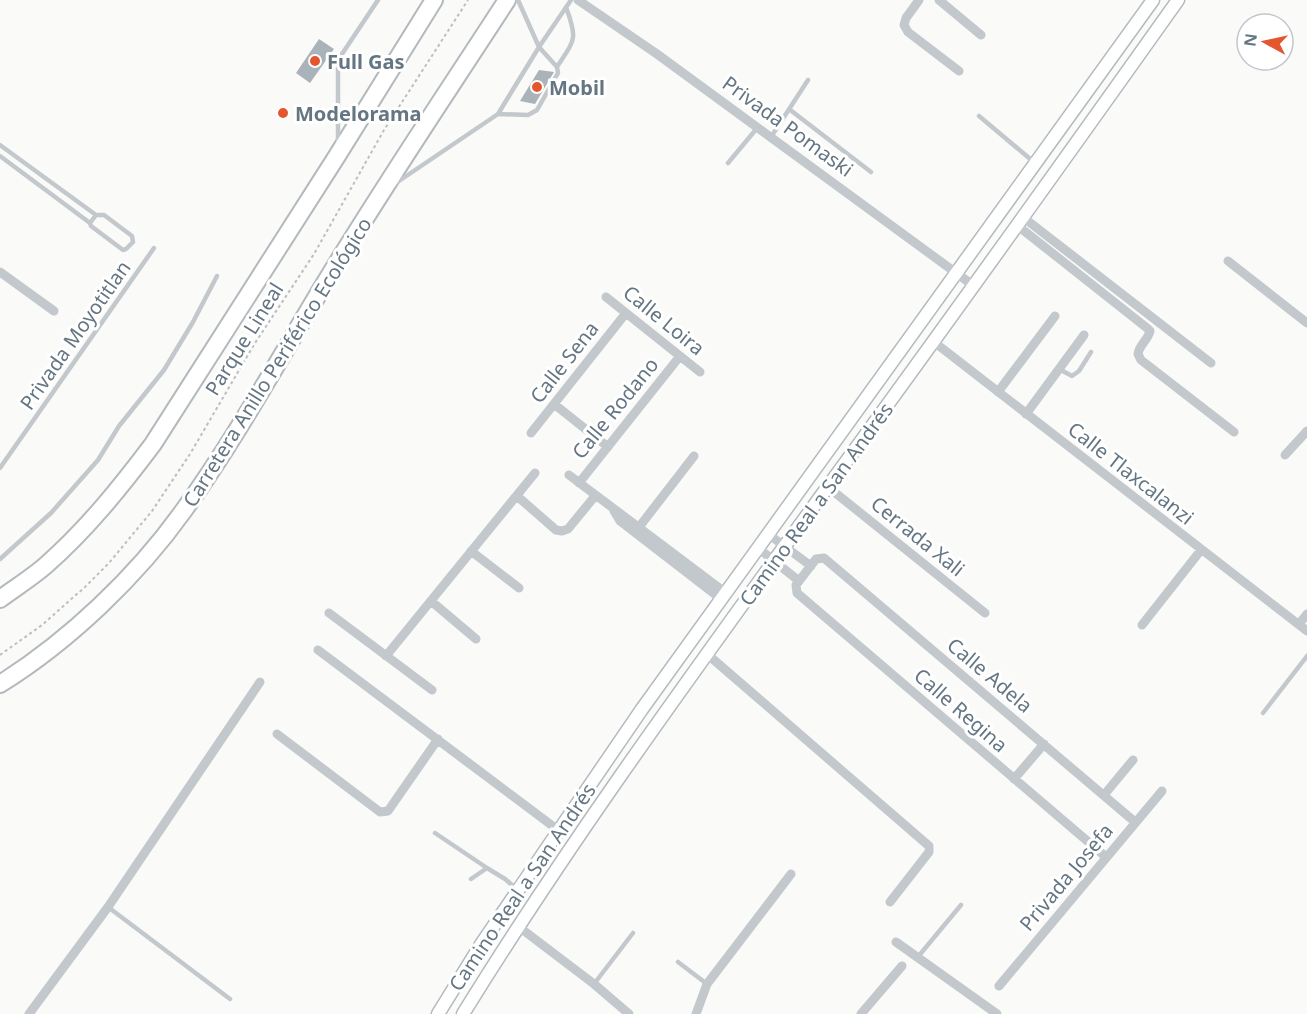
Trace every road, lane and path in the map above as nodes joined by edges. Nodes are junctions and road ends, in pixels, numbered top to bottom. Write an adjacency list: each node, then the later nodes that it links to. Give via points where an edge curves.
1 (378, 0): 27 (lane, via 338,60)
2 (434, 0): 27 (highway)
3 (468, 0): 92 (path, Parque Lineal, via 384,130 314,254 152,511 85,587)
4 (507, 0): 31 (highway, Carretera Anillo Periférico Ecológico)
5 (518, 0): 14 (lane)
6 (571, 0): 12 (lane)
7 (578, 0): 21 (street, Privada Pomaski)
8 (919, 0): 16 (street, via 904,25)
9 (939, 0): 13 (street)
10 (1178, 0): 25 (main road, Camino Real a San Andrés)
11 (1149, 2): 23 (main road, Camino Real a San Andrés)
12 (566, 7): 14 (lane); 15 (lane, via 574,41)
13 (981, 35)
14 (539, 47): 15 (lane); 19 (lane)
15 (557, 67): 19 (lane, via 558,73 537,110 528,114)
16 (959, 71)
17 (808, 80): 18 (lane)
18 (789, 109): 22 (lane); 30 (lane)
19 (498, 114): 31 (lane)
20 (979, 117): 29 (lane)
21 (758, 127): 22 (street, Privada Pomaski); 28 (lane)
22 (771, 137): 38 (street, Privada Pomaski)
23 (1053, 140): 25 (main road); 29 (main road, Camino Real a San Andrés)
24 (0, 145): 32 (lane)
25 (1070, 152): 33 (main road, Camino Real a San Andrés)
26 (0, 156): 34 (lane)
27 (337, 156): 81 (highway, via 180,404 123,484 81,532)
28 (728, 163)
29 (1036, 163): 38 (main road, Camino Real a San Andrés)
30 (871, 172)
31 (384, 192): 96 (highway, Carretera Anillo Periférico Ecológico, via 184,511 118,588 44,654)
32 (96, 215): 34 (lane); 34 (lane, via 104,215 132,236 133,242 123,250)
33 (1021, 222): 40 (main road, Camino Real a San Andrés); 50 (street); 57 (street, via 1150,331 1138,349 1141,360)
34 (90, 223)
35 (154, 248): 62 (lane, Privada Moyotitlan)
36 (1228, 261): 45 (street)
37 (0, 272): 42 (street)
38 (957, 272): 40 (street, Privada Pomaski); 70 (main road, Camino Real a San Andrés)
39 (217, 276): 75 (lane, via 164,370 119,426 98,460 51,513)
40 (974, 286): 47 (main road, Camino Real a San Andrés)
41 (606, 297): 43 (street, Calle Loira)
42 (54, 311)
43 (626, 312): 49 (street, Calle Loira); 54 (street, Calle Sena)
44 (1055, 316): 53 (street)
45 (1307, 323)
46 (1084, 335): 51 (street)
47 (934, 342): 53 (street, Calle Tlaxcalanzi); 66 (main road, Camino Real a San Andrés)
48 (1091, 352): 51 (lane, via 1079,372 1072,376)
49 (680, 356): 52 (street, Calle Loira); 59 (street, Calle Rodano)
50 (1211, 363)
51 (1059, 369): 55 (street)
52 (700, 372)
53 (998, 392): 55 (street, Calle Tlaxcalanzi)
54 (554, 404): 58 (street, Calle Sena); 59 (street)
55 (1026, 414): 73 (street, Calle Tlaxcalanzi)
56 (1307, 431): 60 (street)
57 (1234, 432)
58 (531, 433)
59 (608, 447): 65 (street, Calle Rodano)
60 (1285, 455)
61 (694, 456): 69 (street)
62 (0, 468)
63 (535, 473): 67 (street)
64 (569, 475): 65 (street)
65 (579, 483): 68 (street)
66 (828, 487): 71 (main road, Camino Real a San Andrés); 84 (street, Cerrada Xali)
67 (517, 496): 68 (street, via 562,531); 74 (street)
68 (595, 496): 69 (street, via 620,521)
69 (637, 530): 80 (street)
70 (768, 534): 71 (street); 72 (main road, Camino Real a San Andrés)
71 (785, 547): 76 (main road, Camino Real a San Andrés); 77 (street)
72 (758, 549): 76 (street, Calle Regina); 80 (main road, Camino Real a San Andrés)
73 (1201, 550): 86 (street, Calle Tlaxcalanzi); 87 (street)
74 (471, 552): 79 (street); 82 (street)
75 (0, 560)
76 (774, 561): 78 (street, Calle Regina); 91 (main road, Camino Real a San Andrés)
77 (811, 566): 78 (street); 101 (street, Calle Adela, via 816,559 824,558)
78 (797, 585): 103 (street, Calle Regina, via 797,593)
79 (519, 588)
80 (724, 596): 107 (main road, Camino Real a San Andrés)
81 (0, 599)
82 (430, 601): 89 (street); 93 (street)
83 (329, 613): 93 (street)
84 (986, 613)
85 (1307, 614): 86 (street)
86 (1299, 624): 88 (street, Calle Tlaxcalanzi)
87 (1142, 625)
88 (1307, 631)
89 (476, 639)
90 (318, 650): 100 (street)
91 (707, 654): 114 (street, via 929,846 929,852); 117 (main road, Camino Real a San Andrés)
92 (0, 655)
93 (386, 656): 97 (street)
94 (1307, 656): 98 (lane)
95 (260, 682): 116 (street)
96 (0, 684)
97 (432, 690)
98 (1263, 713)
99 (277, 734): 100 (street, via 384,813)
100 (438, 740): 107 (street)
101 (1044, 744): 103 (street); 105 (street, Calle Adela)
102 (1133, 760): 105 (street)
103 (1014, 779): 109 (street, Calle Regina)
104 (1161, 791): 106 (street, Privada Josefa)
105 (1104, 795): 106 (street, Calle Adela)
106 (1135, 822): 109 (street, Privada Josefa)
107 (558, 830): 113 (main road, Camino Real a San Andrés)
108 (435, 833): 110 (lane)
109 (1106, 857): 127 (street, Privada Josefa)
110 (487, 868): 112 (lane); 113 (lane)
111 (790, 874): 126 (street)
112 (471, 879)
113 (518, 890): 120 (main road, Camino Real a San Andrés)
114 (890, 902)
115 (962, 905): 121 (lane)
116 (108, 907): 128 (lane); 129 (street)
117 (519, 927): 123 (main road, Camino Real a San Andrés); 125 (street)
118 (633, 933): 125 (lane)
119 (896, 942): 121 (street)
120 (476, 952): 123 (main road); 130 (main road, Camino Real a San Andrés)
121 (917, 958): 135 (street)
122 (678, 962): 126 (lane)
123 (494, 964): 131 (main road, Camino Real a San Andrés)
124 (902, 966): 134 (street)
125 (594, 984): 132 (street)
126 (707, 984): 133 (street)
127 (999, 986)
128 (230, 999)
129 (29, 1014)
130 (438, 1014)
131 (463, 1014)
132 (629, 1014)
133 (696, 1014)
134 (861, 1014)
135 (997, 1014)

